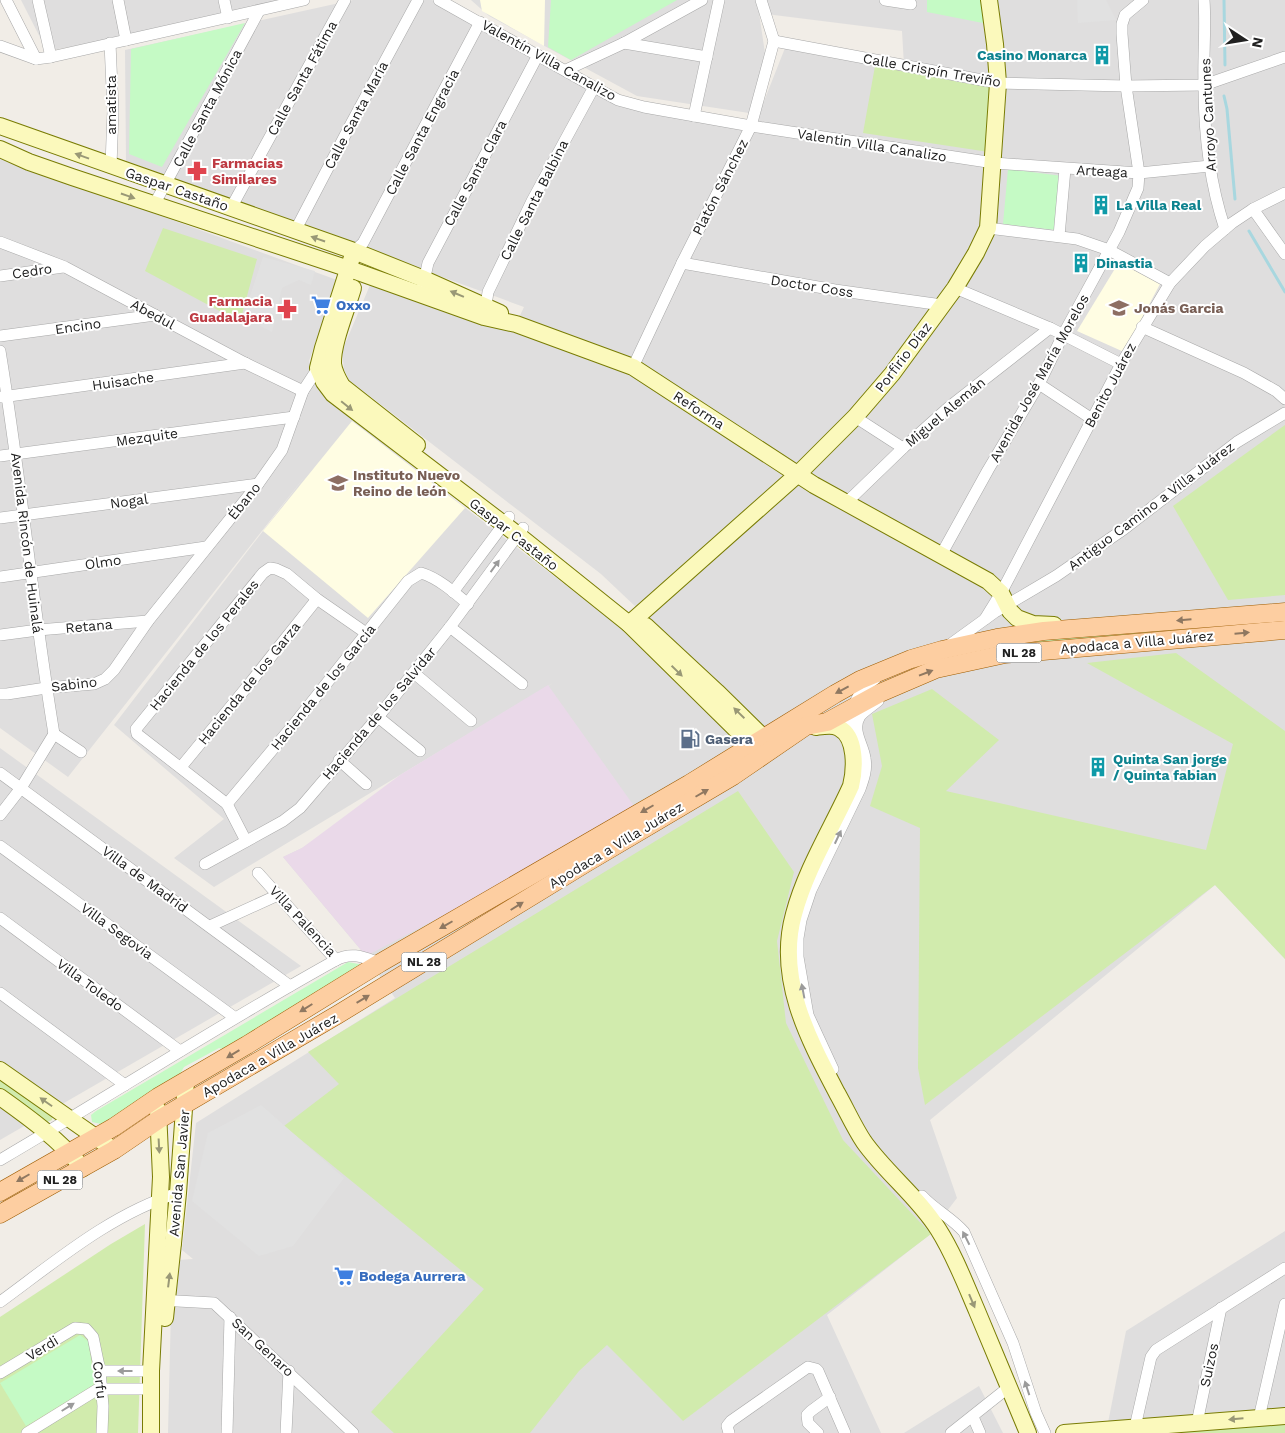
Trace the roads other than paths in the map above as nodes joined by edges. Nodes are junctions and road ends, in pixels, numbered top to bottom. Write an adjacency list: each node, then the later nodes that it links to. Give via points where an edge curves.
1 (6, 0): 31 (street)
2 (38, 0): 28 (street)
3 (118, 0): 22 (street)
4 (224, 0): 20 (street)
5 (304, 0): 18 (street)
6 (345, 0): 49 (street, Calle Santa Fátima)
7 (418, 0): 53 (street, Calle Santa María)
8 (439, 0): 19 (street, Valentín Villa Canalizo)
9 (462, 0): 19 (street)
10 (702, 0): 25 (street)
11 (719, 0): 29 (street)
12 (761, 0): 23 (street)
13 (885, 0): 17 (street)
14 (989, 0): 33 (street, Porfirio Díaz)
15 (1143, 0): 35 (street, Avenida José María Morelos, via 1125,15 1122,24)
16 (1204, 0): 34 (street, Arroyo Cantunes)
17 (911, 4)
18 (259, 10): 20 (street); 46 (street, Calle Santa Mónica)
19 (465, 14): 21 (street, Valentín Villa Canalizo)
20 (228, 18): 22 (street)
21 (480, 22): 27 (street, Valentín Villa Canalizo); 56 (street, Calle Santa Engracia)
22 (126, 40): 24 (street)
23 (774, 41): 33 (street, Calle Crispín Treviño); 39 (street, Platón Sánchez)
24 (110, 43): 28 (street); 42 (street, amatista, via 113,111)
25 (624, 44): 29 (street); 32 (street)
26 (0, 46): 31 (street)
27 (538, 55): 32 (street, Valentín Villa Canalizo); 64 (street, Calle Santa Clara, via 428,263)
28 (51, 57): 31 (street)
29 (707, 57): 37 (street)
30 (1285, 57): 34 (street)
31 (36, 59)
32 (566, 70): 36 (street, Valentín Villa Canalizo)
33 (998, 83): 35 (street, Calle Crispín Treviño); 41 (street, Porfirio Díaz)
34 (1208, 85): 35 (street, Calle Crispín Treviño); 43 (street, Arroyo Cantunes)
35 (1126, 86): 45 (street, Avenida José María Morelos)
36 (594, 87): 37 (street, Valentín Villa Canalizo, via 618,100); 67 (street, Calle Santa Balbina, via 528,209 488,292)
37 (694, 116): 39 (street, Valentín Villa Canalizo)
38 (0, 126): 42 (street, Gaspar Castaño, one-way to 38)
39 (751, 126): 41 (street, Valentin Villa Canalizo); 59 (street, Platón Sánchez)
40 (3, 154): 48 (street, Gaspar Castaño, one-way to 48)
41 (994, 163): 44 (street, Arteaga); 52 (street, Porfirio Díaz)
42 (110, 166): 46 (street, Gaspar Castaño)
43 (1210, 166): 45 (street, Arteaga); 51 (street, Arroyo Cantunes, via 1217,205)
44 (1065, 169): 45 (street, Arteaga); 54 (street)
45 (1139, 173): 57 (street, Avenida José María Morelos, via 1138,188)
46 (165, 184): 48 (street, Calle Santa Mónica); 49 (street, Gaspar Castaño)
47 (1285, 193): 50 (street, Benito Juárez)
48 (154, 205): 61 (street, Gaspar Castaño)
49 (231, 208): 53 (street, Gaspar Castaño)
50 (1250, 211): 51 (street, Benito Juárez); 58 (street)
51 (1228, 226): 63 (street, Benito Juárez)
52 (988, 228): 54 (street); 65 (street, Porfirio Díaz)
53 (295, 231): 56 (street, Gaspar Castaño, one-way to 53)
54 (1059, 236): 57 (street)
55 (0, 242): 60 (street, Abedul)
56 (360, 250): 61 (street, Gaspar Castaño); 64 (street)
57 (1110, 250): 63 (street); 71 (street, Avenida José María Morelos)
58 (1285, 254)
59 (682, 263): 66 (street, Doctor Coss, via 801,285); 76 (street, Platón Sánchez)
60 (64, 267): 62 (street, Cedro); 68 (street, Abedul)
61 (359, 273): 64 (street); 77 (street, Gaspar Castaño); 94 (street, Gaspar Castaño, via 334,350 333,365 342,386)
62 (0, 276)
63 (1170, 283): 69 (street, Benito Juárez)
64 (423, 287): 67 (street, Reforma)
65 (955, 288): 66 (street, Porfirio Díaz); 70 (street)
66 (942, 305): 84 (street, Porfirio Díaz, via 892,374)
67 (485, 311): 76 (street, Reforma, via 500,313 516,324)
68 (155, 315): 72 (street, Encino); 74 (street, Abedul)
69 (1142, 327): 75 (street, Benito Juárez); 81 (street, via 1244,373)
70 (1050, 328): 71 (street); 86 (street, Miguel Alemán, via 949,407)
71 (1063, 335): 75 (street); 78 (street, Avenida José María Morelos)
72 (0, 336)
73 (0, 351): 80 (street, Avenida Rincón de Huinalá)
74 (245, 363): 79 (street, Abedul); 80 (street, Huisache)
75 (1121, 364): 85 (street, Benito Juárez)
76 (633, 367): 89 (street, Reforma)
77 (318, 368): 79 (street, Ébano); 94 (street, Gaspar Castaño, one-way to 94, via 333,394)
78 (1039, 384): 85 (street); 97 (street, Avenida José María Morelos)
79 (303, 391): 83 (street, Ébano)
80 (4, 397): 87 (street, Avenida Rincón de Huinalá)
81 (1285, 399)
82 (1285, 413): 102 (street, Antiguo Camino a Villa Juárez, via 1237,442 1124,530 1056,576)
83 (294, 417): 87 (street, Mezquite); 90 (street, Ébano, via 282,450)
84 (855, 417): 86 (street); 89 (street, Porfirio Díaz)
85 (1092, 419): 102 (street, Benito Juárez)
86 (903, 448): 91 (street, Miguel Alemán)
87 (15, 454): 88 (street, Mezquite); 92 (street, Avenida Rincón de Huinalá)
88 (0, 456)
89 (798, 474): 91 (street, Reforma); 106 (street, Porfirio Díaz)
90 (258, 484): 92 (street, Nogal); 96 (street, Ébano)
91 (846, 503): 97 (street, Reforma)
92 (22, 516): 93 (street, Nogal); 98 (street, Avenida Rincón de Huinalá)
93 (0, 518)
94 (507, 522): 95 (street, Gaspar Castaño); 100 (street)
95 (521, 532): 103 (street, Hacienda de los Salvidar, one-way to 95); 106 (street, Gaspar Castaño)
96 (206, 547): 98 (street, Olmo); 105 (street, Ébano)
97 (941, 555): 102 (street, Reforma, via 988,581)
98 (30, 572): 99 (street, Olmo); 109 (street, Avenida Rincón de Huinalá)
99 (0, 577)
100 (453, 592): 103 (street); 111 (street, Hacienda de los García, via 421,573 408,581)
101 (317, 598): 111 (street); 130 (street, Hacienda de los Garza); 130 (street, Hacienda de los Perales, via 287,574 270,568 263,573 136,728 137,734)
102 (1003, 598): 108 (street, Reforma, via 1010,611 1025,622); 113 (street, Antiguo Camino a Villa Juárez, via 985,619)
103 (468, 604): 107 (street, Hacienda de los Salvidar)
104 (1285, 612): 108 (main road, Apodaca a Villa Juárez / NL 28, one-way to 108)
105 (148, 621): 109 (street, Retana); 118 (street, Sabino, via 105,679 94,684)
106 (633, 621): 126 (street, Gaspar Castaño)
107 (450, 627): 115 (street, Hacienda de los Salvidar); 116 (street)
108 (1073, 629): 113 (main road, Apodaca a Villa Juárez / NL 28, via 997,638)
109 (38, 630): 112 (street, Retana); 118 (street, Avenida Rincón de Huinalá)
110 (1285, 630): 117 (main road, Apodaca a Villa Juárez / NL 28, one-way to 110, via 936,669 1004,654)
111 (366, 634): 134 (street, Hacienda de los García)
112 (0, 636)
113 (942, 650): 114 (main road, Apodaca a Villa Juárez / NL 28)
114 (915, 658): 120 (street, via 874,680 864,688); 126 (main road, Apodaca a Villa Juárez / NL 28, one-way to 126, via 852,685)
115 (414, 673): 121 (street, Hacienda de los Salvidar); 122 (street)
116 (522, 684)
117 (893, 686): 120 (main road, Apodaca a Villa Juárez / NL 28); 204 (street, one-way to 117, via 1013,1343 964,1232 934,1208 885,1159 868,1136 808,1015 798,957 801,920 811,890 866,772 865,757 856,732 860,716)
118 (46, 688): 119 (street, Sabino); 124 (street, Avenida Rincón de Huinalá)
119 (0, 694)
120 (853, 706): 123 (main road, Apodaca a Villa Juárez / NL 28, via 827,722); 125 (street)
121 (378, 717): 127 (street); 129 (street, Hacienda de los Salvidar)
122 (471, 721)
123 (804, 727): 125 (street, via 839,727); 126 (main road, Apodaca a Villa Juárez / NL 28)
124 (54, 734): 128 (street); 133 (street)
125 (849, 738): 182 (street, one-way to 182, via 854,762 851,786 793,915 789,959 799,1015 863,1140 930,1216 949,1248)
126 (763, 747): 141 (main road, Apodaca a Villa Juárez / NL 28, one-way to 141, via 663,799); 143 (main road, Apodaca a Villa Juárez / NL 28, one-way to 126, via 733,776)
127 (420, 751)
128 (81, 752)
129 (340, 760): 132 (street); 136 (street, Hacienda de los Salvidar, via 300,808)
130 (181, 767): 134 (street)
131 (0, 773): 133 (street, Villa de Madrid)
132 (366, 784)
133 (21, 788): 135 (street); 144 (street, Villa de Madrid)
134 (227, 804): 136 (street)
135 (0, 815)
136 (246, 841): 138 (street, Hacienda de los Salvidar)
137 (0, 846): 149 (street, Villa Segovia)
138 (205, 864)
139 (258, 873): 140 (street, Villa Palencia)
140 (278, 895): 144 (street); 145 (street, Villa Palencia)
141 (476, 907): 143 (main road); 146 (main road, Apodaca a Villa Juárez / NL 28, one-way to 146)
142 (0, 918): 150 (street, Villa Toledo)
143 (486, 924): 156 (main road, Apodaca a Villa Juárez / NL 28, one-way to 143)
144 (210, 926): 147 (street, Villa de Madrid)
145 (336, 960): 146 (street, Villa Palencia, via 355,955); 147 (street)
146 (380, 963): 152 (main road, Apodaca a Villa Juárez / NL 28, one-way to 152)
147 (290, 986): 149 (street)
148 (0, 993): 153 (street)
149 (234, 1018): 150 (street)
150 (180, 1051): 153 (street)
151 (0, 1070): 157 (street, one-way to 151)
152 (186, 1082): 155 (main road, Apodaca a Villa Juárez / NL 28); 156 (street, Avenida San Javier)
153 (126, 1085): 157 (street)
154 (0, 1097): 159 (street)
155 (158, 1098): 158 (street); 160 (main road, Apodaca a Villa Juárez / NL 28)
156 (185, 1104): 158 (main road, Apodaca a Villa Juárez / NL 28); 166 (street, Avenida San Javier)
157 (70, 1118): 159 (street); 160 (street)
158 (158, 1120): 161 (main road, Apodaca a Villa Juárez / NL 28); 167 (street, one-way to 167)
159 (48, 1132): 162 (street); 163 (street)
160 (96, 1137): 161 (street); 162 (main road, Apodaca a Villa Juárez / NL 28)
161 (114, 1150): 164 (main road, Apodaca a Villa Juárez / NL 28)
162 (70, 1152): 164 (street); 165 (main road, Apodaca a Villa Juárez / NL 28, one-way to 165)
163 (0, 1160)
164 (83, 1168): 168 (main road, Apodaca a Villa Juárez / NL 28)
165 (0, 1192)
166 (178, 1193): 167 (street); 169 (street, Avenida San Javier)
167 (160, 1199): 170 (street); 173 (street, via 104,1228)
168 (0, 1214)
169 (173, 1243): 170 (street, Avenida San Javier); 172 (street, one-way to 169)
170 (156, 1257): 172 (street)
171 (1285, 1268): 175 (street)
172 (161, 1300): 176 (street, San Genaro, via 214,1303); 179 (street); 195 (street)
173 (0, 1302)
174 (1285, 1304): 188 (street)
175 (1221, 1308): 189 (street, Suizos); 190 (street, via 1153,1353)
176 (230, 1317): 180 (street, San Genaro); 196 (street)
177 (86, 1329): 178 (street, Corfu, via 93,1337); 181 (street, Verdi, via 75,1328)
178 (100, 1371): 179 (street, one-way to 178); 183 (street, Corfu)
179 (151, 1371): 184 (street)
180 (289, 1371): 191 (street, San Genaro); 197 (street)
181 (0, 1373)
182 (1009, 1387): 187 (street); 203 (street)
183 (101, 1389): 184 (street); 192 (street, one-way to 183); 193 (street, Corfu)
184 (152, 1389): 194 (street)
185 (830, 1397): 198 (street, via 816,1369 808,1367 728,1424); 199 (street, via 807,1416 808,1423); 200 (street)
186 (1285, 1416): 188 (street)
187 (973, 1417): 201 (street); 202 (street)
188 (1259, 1418): 189 (street, one-way to 189)
189 (1197, 1422): 190 (street)
190 (1135, 1427): 205 (street)
191 (348, 1431)
192 (27, 1433)
193 (102, 1433)
194 (151, 1433)
195 (160, 1433)
196 (227, 1433)
197 (286, 1433)
198 (729, 1433)
199 (818, 1433)
200 (845, 1433)
201 (951, 1433)
202 (980, 1433)
203 (1028, 1433)
204 (1045, 1433)
205 (1064, 1433)

